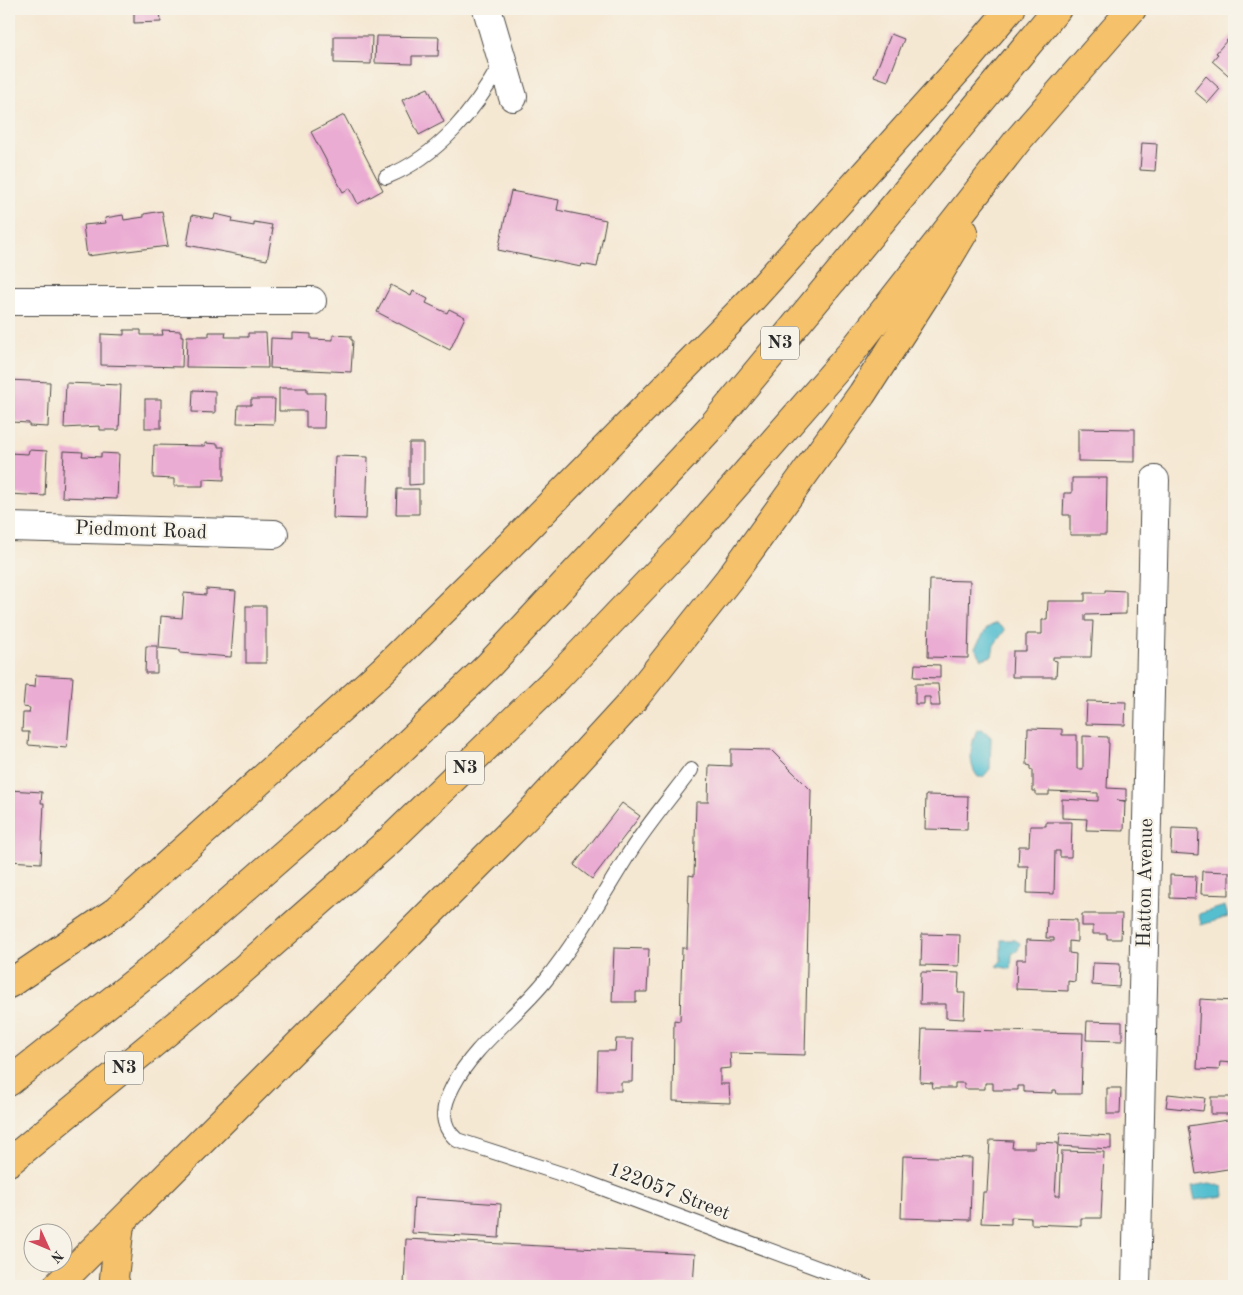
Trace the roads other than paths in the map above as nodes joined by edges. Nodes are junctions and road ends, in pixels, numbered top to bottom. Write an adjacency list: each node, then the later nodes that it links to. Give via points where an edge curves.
1 (487, 9): 5 (street)
2 (1010, 9): 15 (highway, via 751,300 389,664 116,911)
3 (1057, 9): 16 (highway, N3, via 713,425 489,665 380,770 158,964)
4 (1132, 9): 7 (highway, N3)
5 (503, 62): 6 (street); 8 (lane, via 484,95 449,137 405,170)
6 (513, 97)
7 (1018, 140): 17 (highway, N3, via 851,353 679,550 556,679 390,840 240,973); 18 (highway, via 933,284 862,394 729,579 630,704 532,812)
8 (386, 177)
9 (9, 301): 10 (street)
10 (312, 301)
11 (1155, 480): 22 (street, Hatton Avenue)
12 (9, 527): 13 (street, Piedmont Road)
13 (274, 534)
14 (691, 770): 21 (lane, 122057 Street, via 629,853 581,933 544,983 461,1072 445,1105 445,1126 456,1140 582,1181)
15 (9, 984)
16 (9, 1082)
17 (9, 1162)
18 (120, 1224): 19 (highway); 20 (highway, via 114,1278)
19 (56, 1286)
20 (116, 1286)
21 (866, 1286)
22 (1136, 1286)

